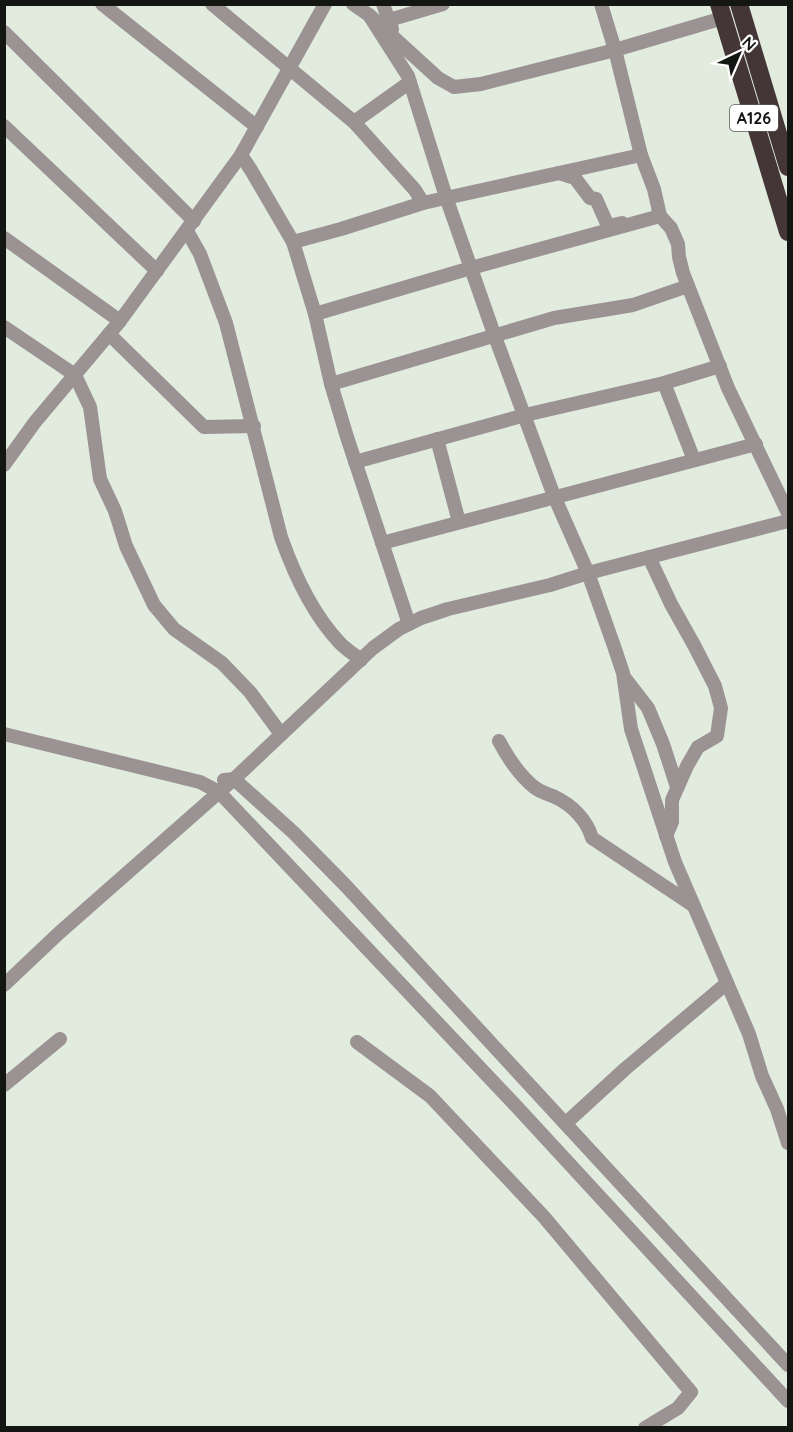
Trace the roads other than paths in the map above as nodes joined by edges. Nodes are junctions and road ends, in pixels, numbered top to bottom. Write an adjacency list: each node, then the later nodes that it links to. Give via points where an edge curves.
1 (102, 4): 19 (street)
2 (212, 4): 15 (street)
3 (325, 4): 15 (street)
4 (353, 4): 10 (street)
5 (383, 4): 11 (street)
6 (443, 4): 11 (street)
7 (601, 4): 14 (street)
8 (739, 4): 22 (highway, A126)
9 (721, 11): 14 (street); 28 (highway, A126)
10 (369, 15): 13 (street); 16 (street)
11 (389, 20): 13 (street)
12 (4, 32): 27 (street)
13 (396, 39): 14 (street, via 438,78 454,87 481,84)
14 (615, 50): 21 (street)
15 (290, 68): 17 (street); 19 (street)
16 (410, 82): 17 (street); 24 (street)
17 (354, 122): 25 (street)
18 (4, 126): 32 (street)
19 (257, 127): 20 (street)
20 (241, 155): 27 (street); 30 (street)
21 (641, 155): 23 (street); 26 (street)
22 (789, 167)
23 (556, 173): 24 (street); 26 (street, via 576,178 590,198 596,199 608,226)
24 (446, 197): 25 (street); 31 (street)
25 (423, 203): 30 (street)
26 (660, 216): 31 (street); 33 (street, via 678,244 678,257)
27 (190, 226): 32 (street); 44 (street, via 226,323)
28 (789, 232)
29 (4, 238): 35 (street)
30 (293, 242): 34 (street)
31 (471, 268): 34 (street); 38 (street)
32 (157, 271): 35 (street)
33 (688, 286): 38 (street, via 633,305 554,318); 39 (street)
34 (315, 314): 42 (street)
35 (120, 321): 37 (street)
36 (4, 327): 40 (street)
37 (109, 334): 40 (street); 44 (street, via 204,427)
38 (494, 334): 42 (street); 43 (street)
39 (720, 366): 41 (street); 46 (street)
40 (75, 375): 49 (street); 61 (street, via 90,407 100,479 154,605 174,629 222,663 250,692)
41 (664, 383): 43 (street); 47 (street)
42 (331, 384): 48 (street)
43 (525, 415): 45 (street); 50 (street)
44 (254, 426): 58 (street, via 293,571 326,626 340,644)
45 (436, 439): 48 (street); 53 (street)
46 (756, 444): 47 (street); 51 (street)
47 (694, 460): 50 (street)
48 (355, 462): 54 (street)
49 (4, 465)
50 (554, 496): 53 (street); 56 (street)
51 (789, 513)
52 (789, 521): 55 (street)
53 (459, 522): 54 (street)
54 (382, 543): 57 (street)
55 (649, 557): 56 (street); 65 (street, via 715,686 721,708 717,736 699,747)
56 (588, 573): 57 (street, via 448,609); 59 (street)
57 (409, 624): 58 (street)
58 (361, 660): 61 (street)
59 (623, 675): 65 (street, via 648,708); 67 (street, via 631,729)
60 (4, 735): 64 (street)
61 (280, 735): 63 (street)
62 (499, 741): 68 (street, via 517,770 533,786 579,814 589,827 591,838)
63 (234, 779): 64 (street); 66 (street); 74 (street, via 346,886)
64 (200, 782): 66 (street)
65 (677, 787): 67 (street)
66 (219, 792): 70 (street); 77 (street)
67 (666, 836): 68 (street)
68 (694, 906): 69 (street)
69 (727, 983): 74 (street); 75 (street)
70 (4, 985)
71 (60, 1039): 73 (street)
72 (357, 1042): 78 (street, via 430,1096 544,1217 691,1392 678,1408)
73 (4, 1085)
74 (566, 1123): 76 (street)
75 (789, 1143)
76 (789, 1365)
77 (789, 1401)
78 (645, 1428)

